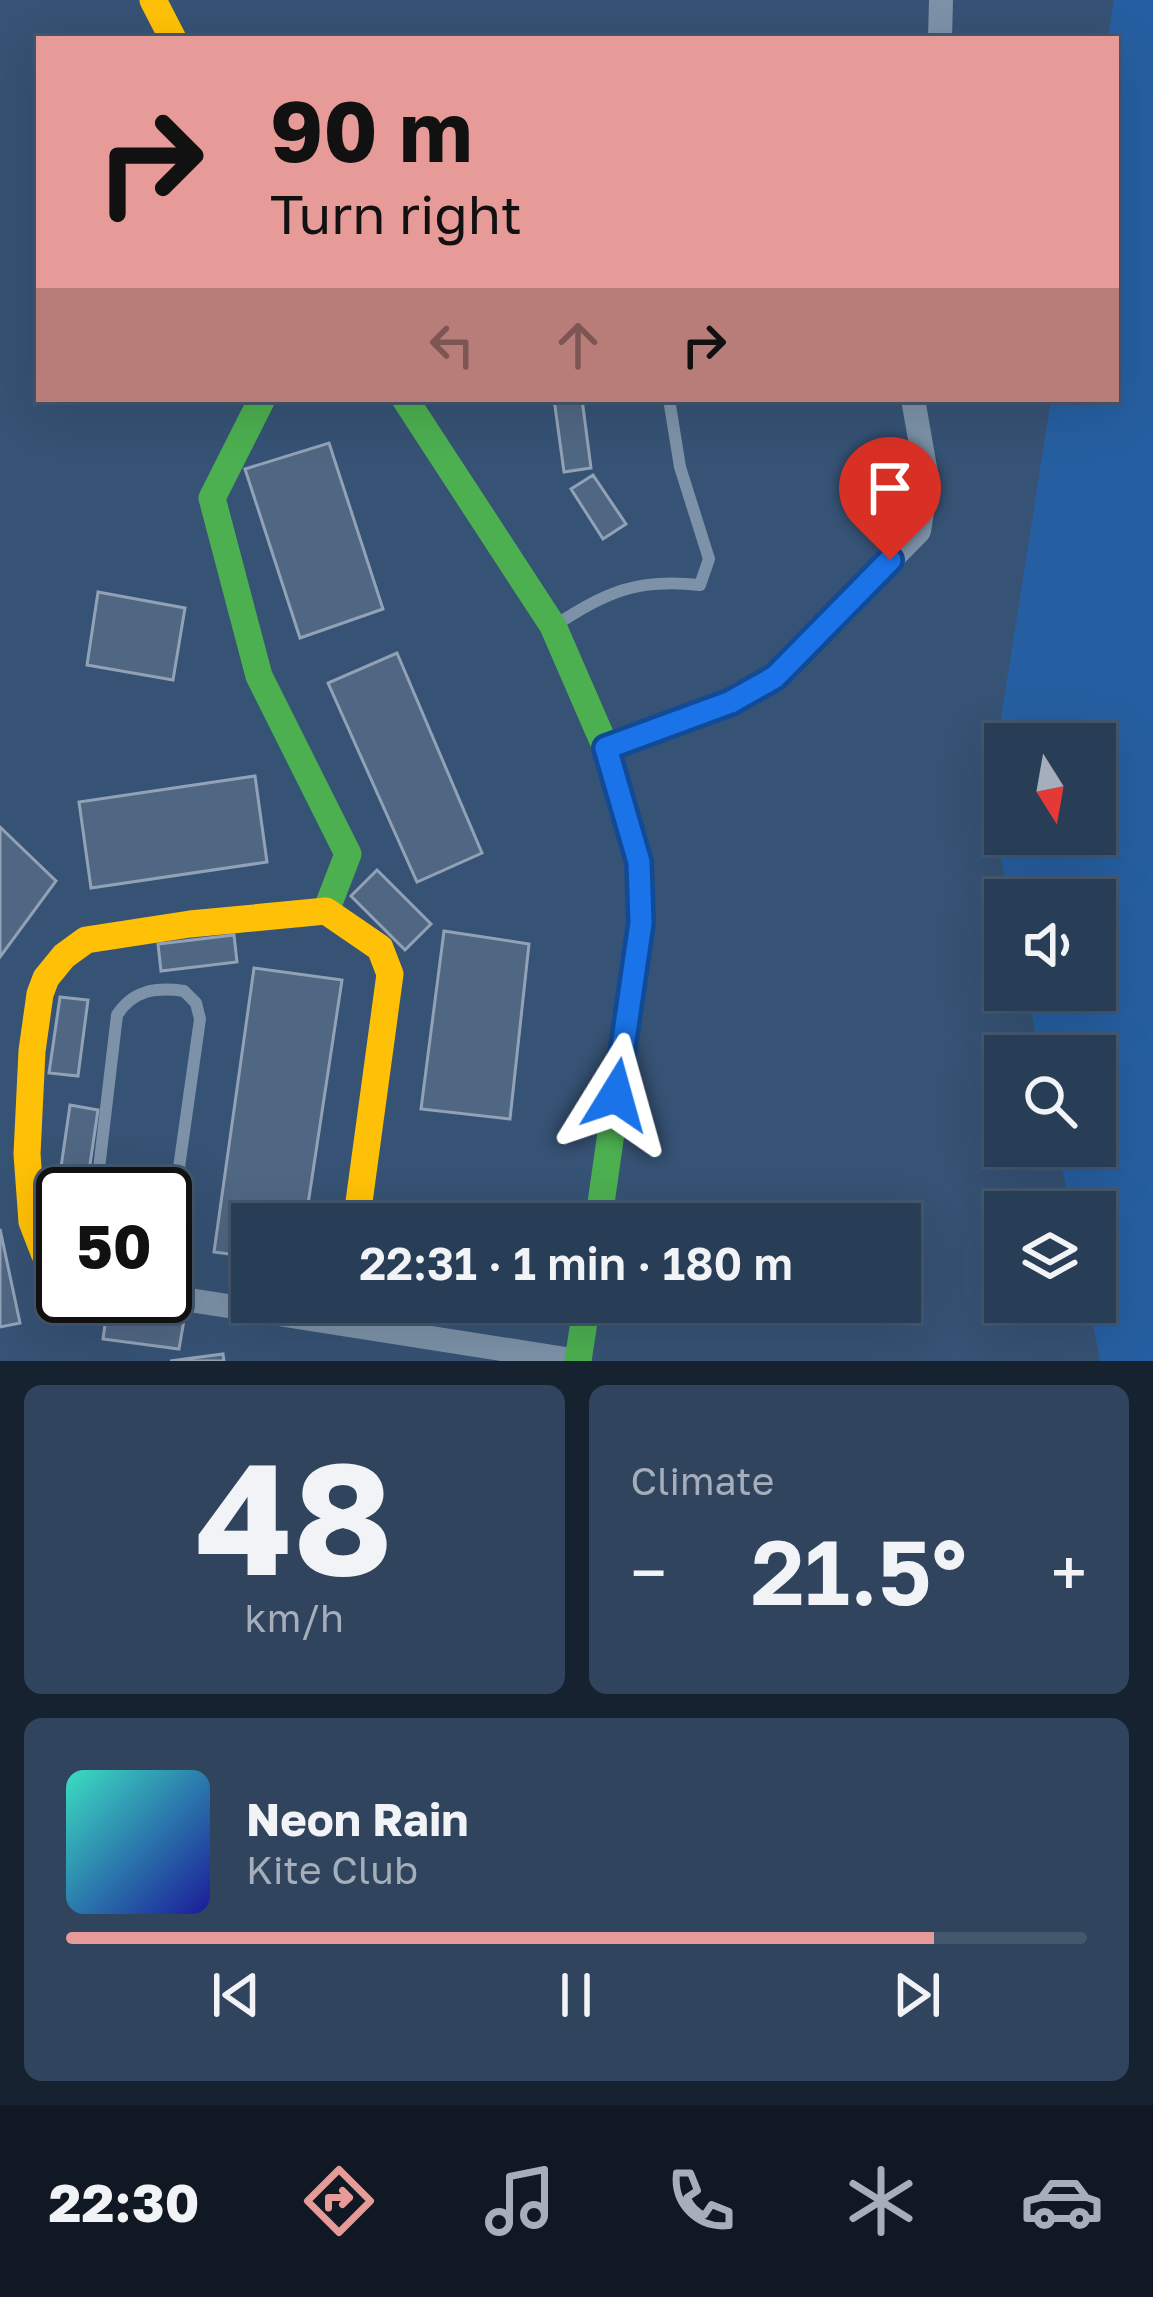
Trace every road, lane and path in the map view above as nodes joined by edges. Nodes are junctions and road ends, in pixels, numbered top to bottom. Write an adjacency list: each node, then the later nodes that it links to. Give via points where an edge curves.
1 (153, 0): 3 (street)
2 (941, 0): 4 (street)
3 (171, 36)
4 (940, 36)
5 (260, 402): 11 (street, via 212,498 259,676 348,854)
6 (407, 402): 9 (street)
7 (669, 402): 9 (lane, via 709,559 700,585 659,580 622,590)
8 (914, 402): 10 (street, via 927,479 919,531 775,677 731,702)
9 (553, 626): 10 (street)
10 (606, 748): 15 (street, via 639,862 641,923)
11 (326, 911): 14 (street, via 380,948 390,974); 16 (street, via 142,930 72,946 45,979 34,1011 28,1204)
12 (99, 1167): 13 (lane, via 117,1015 144,991 184,991 200,1019)
13 (179, 1167)
14 (359, 1203)
15 (601, 1203)
16 (36, 1215)
17 (192, 1299): 18 (street)
18 (231, 1302)
19 (393, 1323): 21 (street)
20 (583, 1323): 21 (street)
21 (578, 1361)

